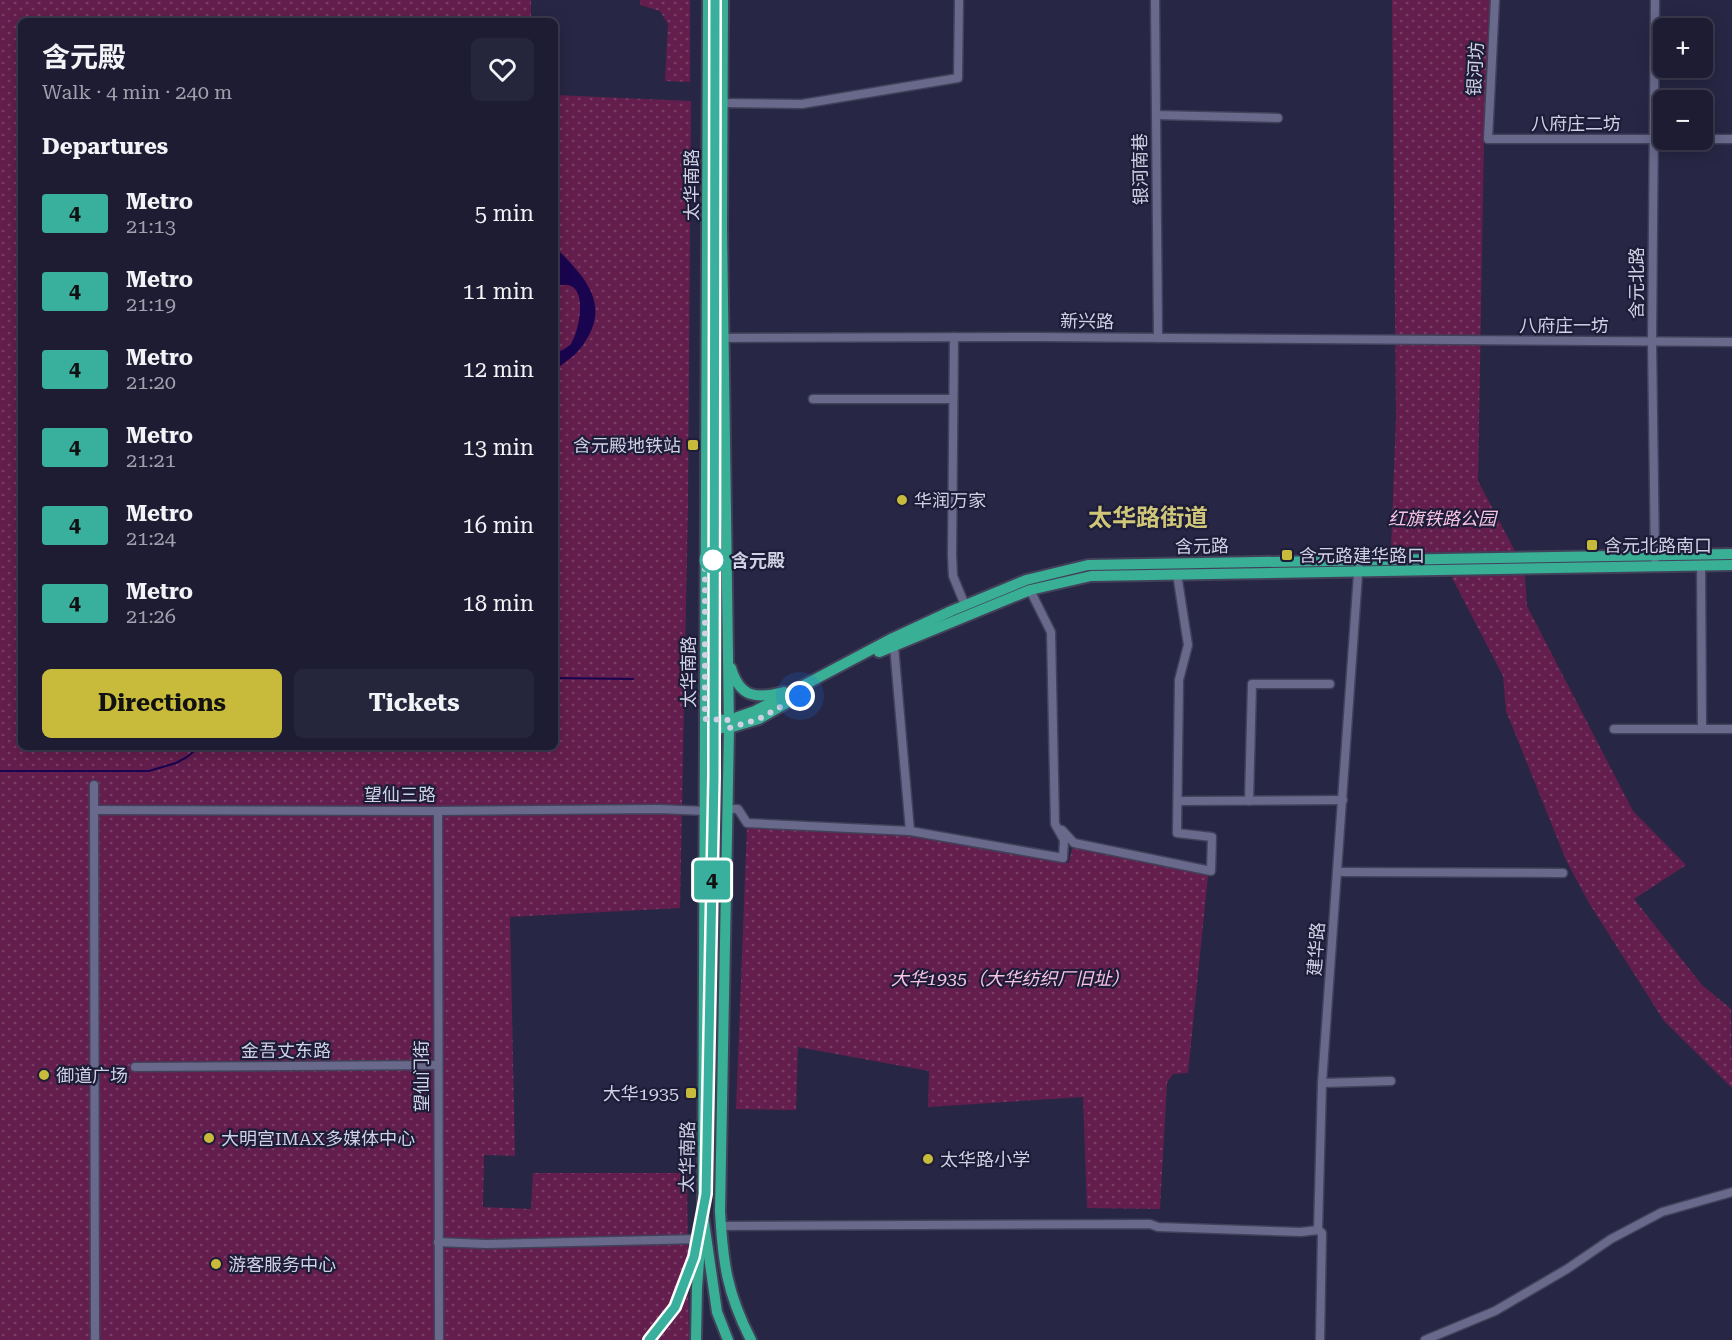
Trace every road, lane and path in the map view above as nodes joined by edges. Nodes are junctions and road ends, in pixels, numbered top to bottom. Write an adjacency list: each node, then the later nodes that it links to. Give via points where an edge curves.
1 (708, 0): 16 (main road, 太华南路)
2 (723, 0): 8 (main road, 太华南路)
3 (959, 0): 8 (street, via 958,78 802,104)
4 (1155, 0): 9 (street, 银河南巷)
5 (1495, 0): 11 (street, 银河坊)
6 (1655, 0): 7 (street, 含元北路)
7 (1654, 90)
8 (723, 103): 17 (main road, 太华南路)
9 (1155, 115): 10 (street); 18 (street, 银河南巷)
10 (1278, 118)
11 (1488, 139): 12 (street, 八府庄二坊)
12 (1653, 139): 20 (street, 含元北路)
13 (1713, 139): 14 (street)
14 (1732, 139)
15 (954, 337): 17 (street, 新兴路); 18 (street, 新兴路); 23 (street)
16 (706, 338): 17 (street, 新兴路); 36 (main road, 太华南路)
17 (725, 338): 33 (main road, 太华南路)
18 (1158, 338): 19 (street, 新兴路)
19 (1468, 341): 20 (street, 八府庄一坊)
20 (1652, 342): 21 (street, 八府庄一坊); 25 (street, 含元北路)
21 (1732, 342)
22 (813, 399): 23 (street)
23 (952, 399): 31 (street, via 953,576)
24 (1732, 554): 25 (main road, 含元路)
25 (1655, 560): 26 (main road, 含元路); 28 (main road, 含元路)
26 (1701, 565): 27 (main road, 含元路); 39 (street)
27 (1732, 565)
28 (1359, 566): 29 (main road, 含元路); 31 (main road, 含元路, via 1088,565 1026,580); 42 (street, 建华路)
29 (1177, 574): 30 (main road, 含元路, via 1091,576); 43 (street, via 1188,645 1179,680)
30 (1030, 590): 32 (main road, 含元路); 49 (street, via 1051,632)
31 (965, 605): 35 (main road, 含元路)
32 (894, 646): 37 (main road, 含元路, via 759,719); 50 (street)
33 (727, 658): 35 (main road, via 737,683 754,696); 37 (main road, 太华南路)
34 (1329, 684): 44 (street, via 1252,684)
35 (804, 686): 37 (main road, 含元路)
36 (705, 723): 37 (main road, 含元路); 48 (main road, 太华南路)
37 (729, 724): 45 (main road, 太华南路)
38 (1614, 729): 39 (street)
39 (1702, 729): 40 (street)
40 (1732, 729)
41 (94, 785): 46 (street)
42 (1343, 800): 44 (street); 51 (street, 建华路)
43 (1179, 801): 44 (street); 49 (street, via 1177,833 1212,837 1211,871 1074,843)
44 (1249, 801)
45 (727, 809): 50 (street, via 738,809 747,823); 59 (main road, 太华南路)
46 (95, 810): 47 (street, 望仙三路); 63 (street)
47 (438, 811): 48 (street, 望仙三路); 53 (street, 望仙门街)
48 (705, 811): 58 (main road, 太华南路)
49 (1056, 824): 50 (street, via 1064,840 1064,858)
50 (910, 831)
51 (1338, 872): 52 (street); 56 (street, 建华路)
52 (1563, 873)
53 (438, 1065): 54 (street, 金吾丈东路); 62 (street, 望仙门街)
54 (135, 1067)
55 (1391, 1081): 56 (street)
56 (1322, 1083): 60 (street, 建华路)
57 (1732, 1191): 69 (street, via 1662,1212 1495,1311)
58 (703, 1215): 61 (main road); 66 (main road, 太华南路, via 717,1312)
59 (721, 1226): 60 (street, via 1150,1224); 67 (main road, 太华南路, via 724,1270)
60 (1318, 1230): 68 (street, 建华路, via 1322,1233)
61 (701, 1239): 62 (street); 65 (main road)
62 (438, 1242): 64 (street, 望仙门街)
63 (95, 1340)
64 (439, 1340)
65 (696, 1340)
66 (728, 1340)
67 (751, 1340)
68 (1320, 1340)
69 (1425, 1340)

